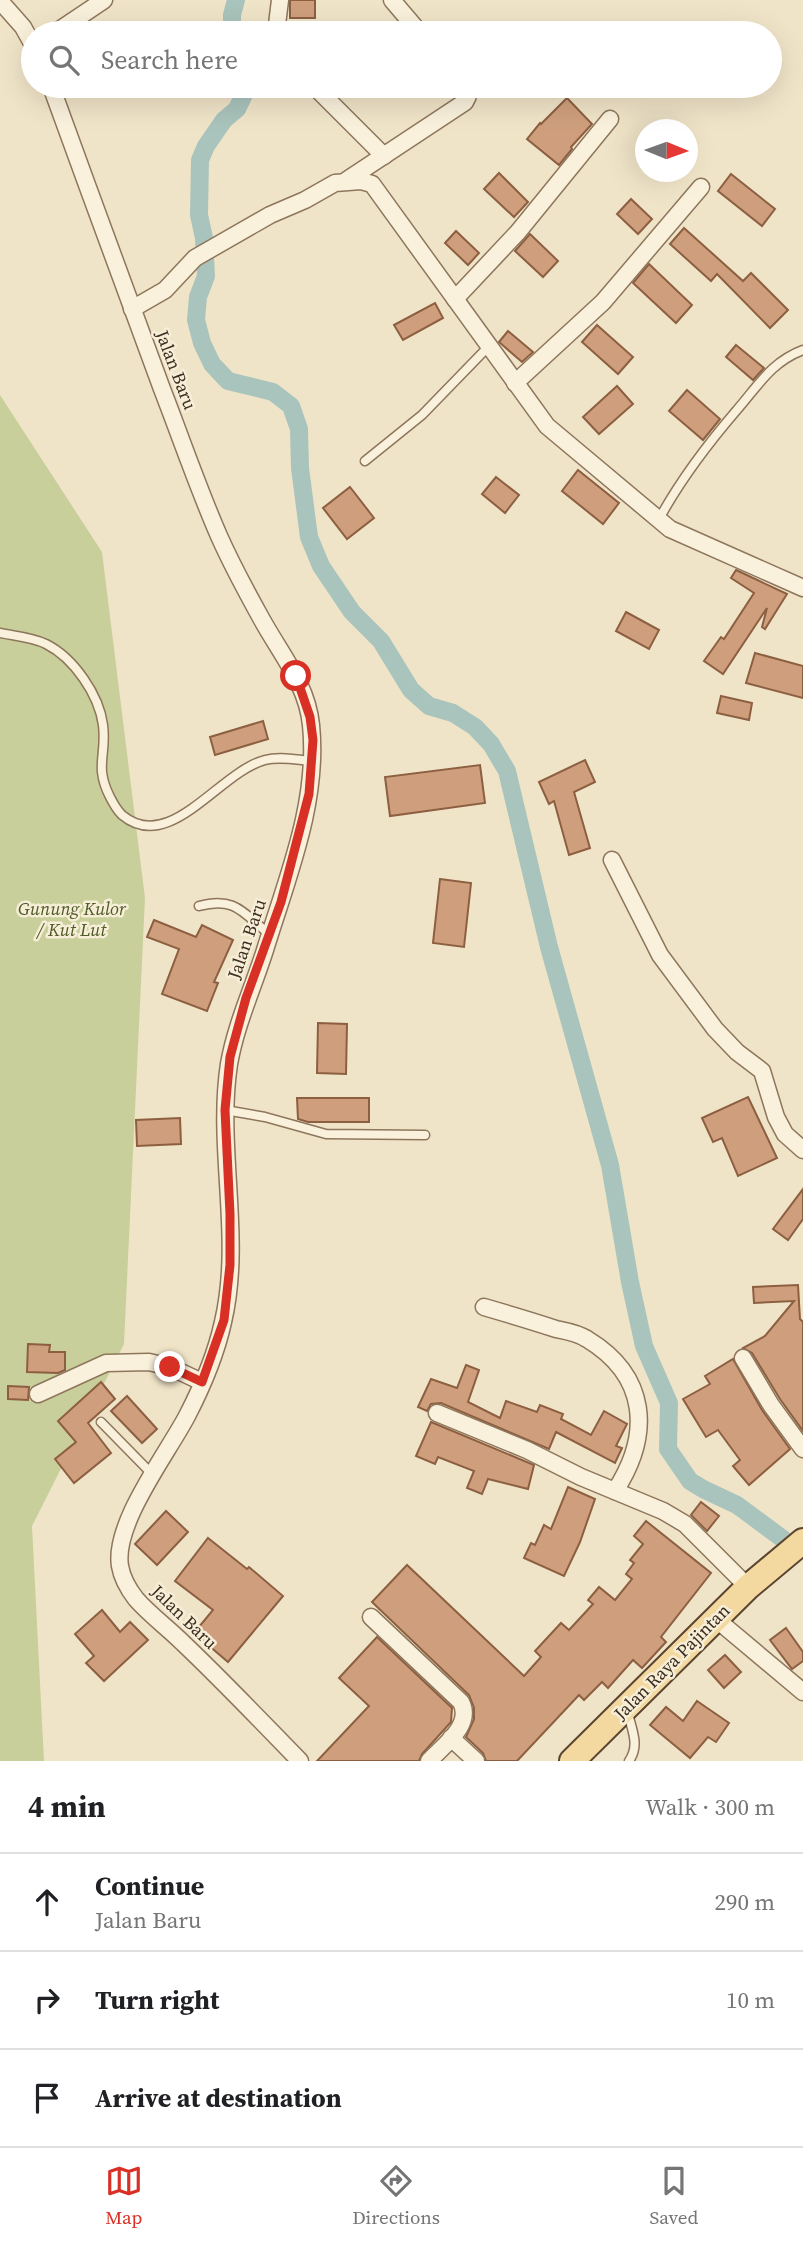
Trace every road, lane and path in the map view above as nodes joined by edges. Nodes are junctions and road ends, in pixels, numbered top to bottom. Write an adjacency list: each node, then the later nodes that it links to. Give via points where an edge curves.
1 (104, 0): 5 (street)
2 (280, 0): 6 (street)
3 (392, 0): 7 (street)
4 (0, 1): 8 (street)
5 (73, 21)
6 (277, 21)
7 (410, 21)
8 (21, 25)
9 (55, 98): 17 (street, Jalan Baru)
10 (326, 98): 13 (street)
11 (467, 98): 13 (street)
12 (610, 119): 16 (street)
13 (383, 156): 14 (street)
14 (347, 180): 16 (street, via 372,184); 17 (street, via 213,246 165,290)
15 (701, 187): 20 (street, via 603,302)
16 (455, 299): 18 (street)
17 (132, 309): 25 (street, Jalan Baru, via 220,538 300,686 310,717)
18 (489, 346): 20 (street); 21 (lane, via 422,415)
19 (803, 350): 22 (lane, via 778,363 692,463)
20 (515, 383): 22 (street, via 547,426)
21 (365, 461)
22 (658, 521): 23 (street)
23 (803, 588)
24 (0, 633): 25 (lane, via 46,644 77,671 103,724 100,768 105,788 120,813 141,824 150,827 178,818 229,779 264,760)
25 (312, 761): 28 (street, Jalan Baru, via 303,822)
26 (612, 860): 31 (street, via 660,955 715,1029 762,1071 785,1134)
27 (199, 906): 28 (lane, via 226,902)
28 (269, 934): 29 (street, Jalan Baru, via 230,1057)
29 (225, 1110): 30 (lane, via 326,1134); 34 (street, Jalan Baru, via 230,1265 224,1320)
30 (425, 1135)
31 (803, 1150)
32 (484, 1307): 40 (street, via 585,1337 616,1361 640,1411 635,1455)
33 (743, 1358): 38 (street)
34 (202, 1382): 35 (street, via 149,1362 106,1363); 39 (street, Jalan Baru)
35 (38, 1394)
36 (437, 1413): 40 (street)
37 (101, 1422): 39 (lane)
38 (803, 1449)
39 (153, 1475): 48 (street, Jalan Baru, via 123,1536 120,1566 125,1581 136,1599)
40 (615, 1491): 42 (street, via 685,1524)
41 (803, 1541): 42 (main road, Jalan Raya Pajintan)
42 (748, 1587): 44 (main road, Jalan Raya Pajintan)
43 (371, 1616): 47 (street, via 461,1702 465,1721)
44 (716, 1619): 45 (street); 46 (main road, Jalan Raya Pajintan)
45 (803, 1692)
46 (627, 1707): 51 (main road, Jalan Raya Pajintan); 52 (lane, via 636,1742)
47 (451, 1738): 49 (street); 50 (street)
48 (300, 1761)
49 (429, 1761)
50 (476, 1761)
51 (572, 1761)
52 (629, 1761)

